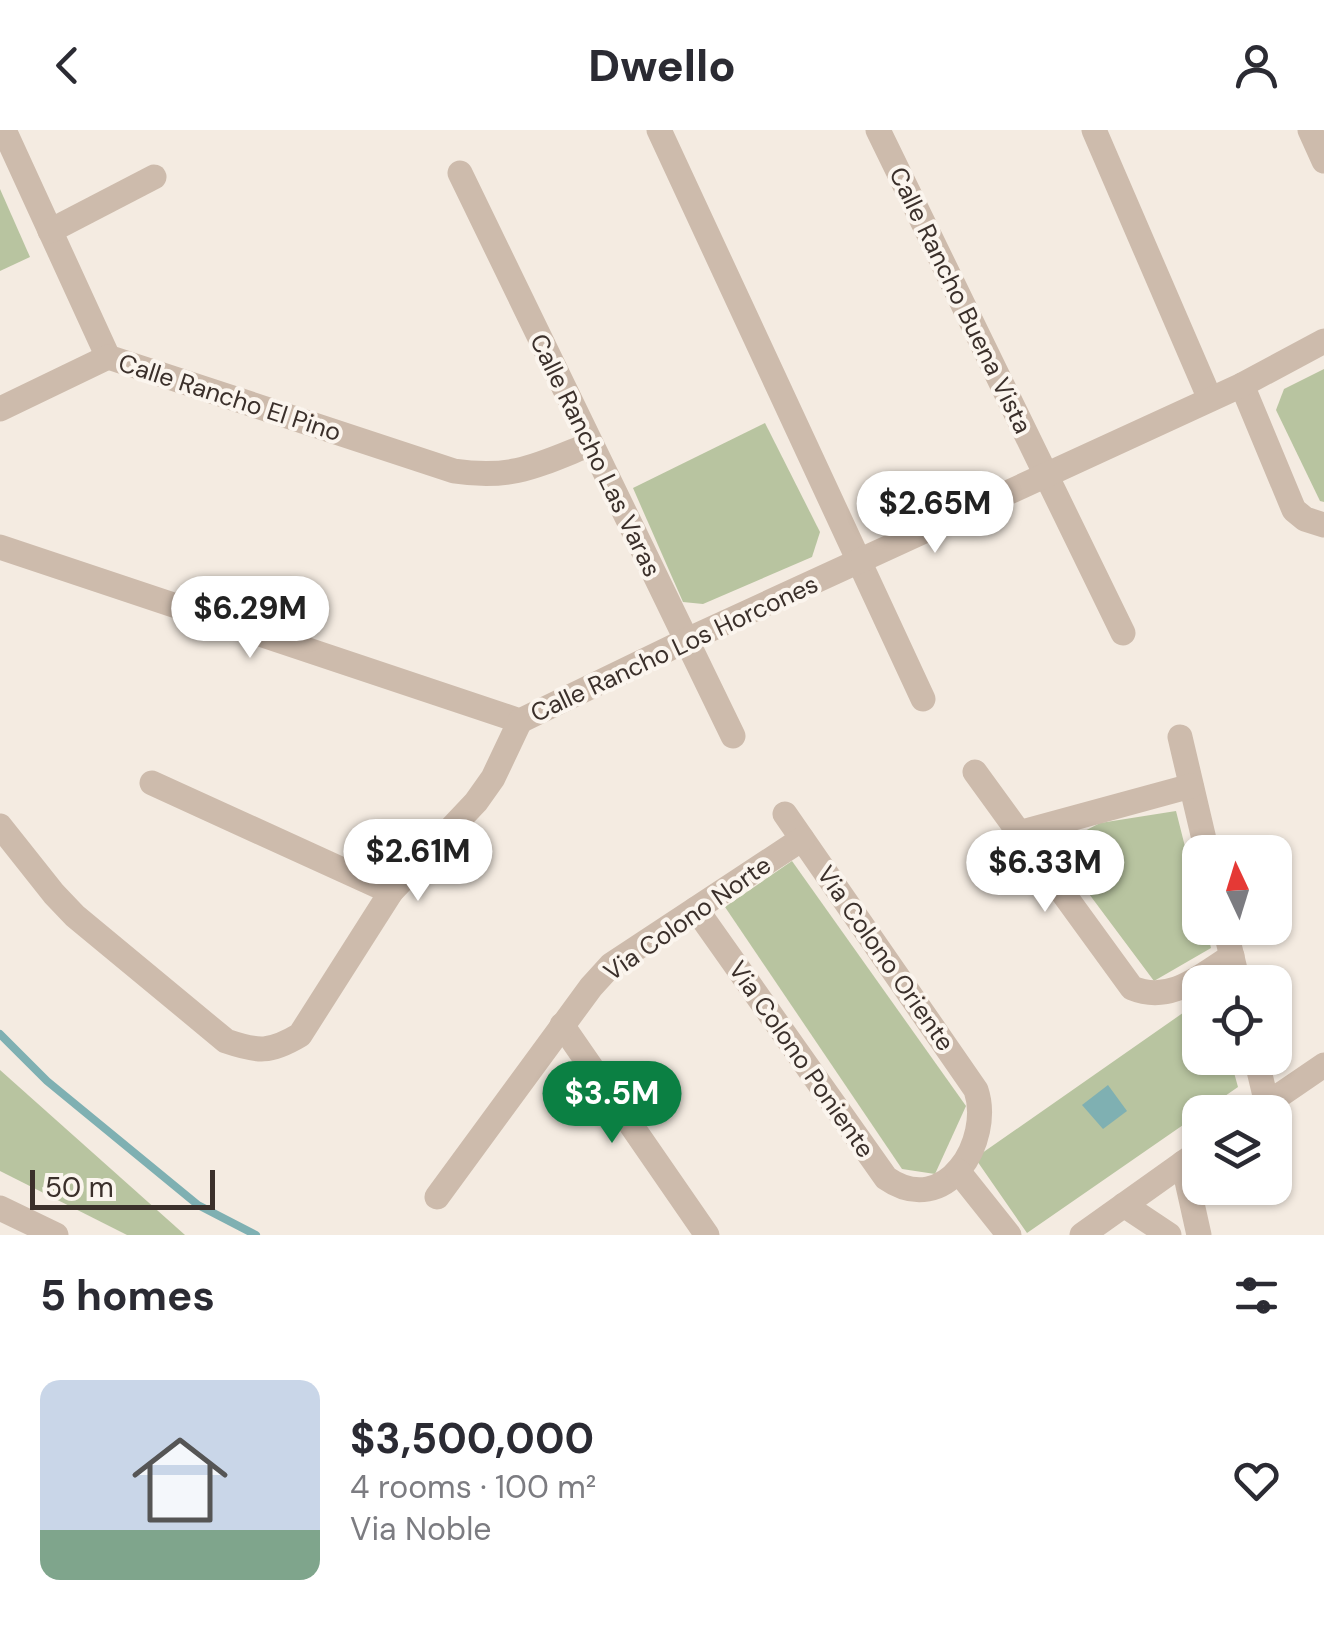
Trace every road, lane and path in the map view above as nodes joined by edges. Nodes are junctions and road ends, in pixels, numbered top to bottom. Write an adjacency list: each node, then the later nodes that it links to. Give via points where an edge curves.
1 (4, 130): 9 (street, Calle Rancho El Pino)
2 (659, 130): 19 (street)
3 (878, 130): 16 (street, Calle Rancho Buena Vista)
4 (1094, 130): 13 (street)
5 (1310, 130): 6 (street)
6 (1324, 161)
7 (460, 172): 15 (street, Calle Rancho Las Varas)
8 (154, 178): 9 (street)
9 (50, 231): 11 (street, Calle Rancho El Pino)
10 (1324, 342): 12 (street, Calle Rancho Los Horcones)
11 (108, 357): 14 (street); 15 (street, Calle Rancho El Pino, via 454,471 506,475)
12 (1242, 385): 13 (street, Calle Rancho Los Horcones); 17 (street, via 1294,510)
13 (1210, 399): 16 (street, Calle Rancho Los Horcones)
14 (0, 409)
15 (591, 444): 21 (street, Calle Rancho Las Varas)
16 (1046, 474): 19 (street, Calle Rancho Los Horcones); 20 (street, Calle Rancho Buena Vista)
17 (1324, 525)
18 (0, 546): 23 (street, Calle Rancho Los Horcones)
19 (859, 561): 21 (street, Calle Rancho Los Horcones); 22 (street)
20 (1123, 632)
21 (685, 640): 23 (street, Calle Rancho Los Horcones); 24 (street, Calle Rancho Las Varas)
22 (922, 699)
23 (520, 721): 34 (street, via 476,802)
24 (733, 736)
25 (1180, 738): 28 (street)
26 (975, 772): 31 (street)
27 (152, 783): 34 (street)
28 (1191, 786): 31 (street); 32 (street)
29 (785, 814): 33 (street, Via Colono Oriente)
30 (0, 826): 34 (street, via 75,916 226,1040 250,1049 276,1049 300,1036)
31 (1019, 833): 37 (street, via 1132,988 1170,993)
32 (1203, 835)
33 (802, 839): 35 (street, Via Colono Norte); 43 (street, Via Colono Oriente, via 971,1080 980,1124)
34 (392, 892)
35 (696, 909): 39 (street, Via Colono Norte, via 612,965); 43 (street, Via Colono Poniente, via 886,1178 919,1192 945,1184)
36 (1229, 945): 37 (street)
37 (1232, 956): 38 (street)
38 (1234, 965)
39 (562, 1025): 44 (street, Via Colono Norte); 49 (street)
40 (1324, 1064): 41 (street)
41 (1280, 1095)
42 (1182, 1164): 45 (street)
43 (958, 1171): 50 (street)
44 (437, 1197)
45 (1124, 1205): 51 (street); 52 (street)
46 (1196, 1205): 53 (street)
47 (0, 1208): 48 (street)
48 (56, 1235)
49 (707, 1235)
50 (1009, 1235)
51 (1082, 1235)
52 (1169, 1235)
53 (1198, 1235)

